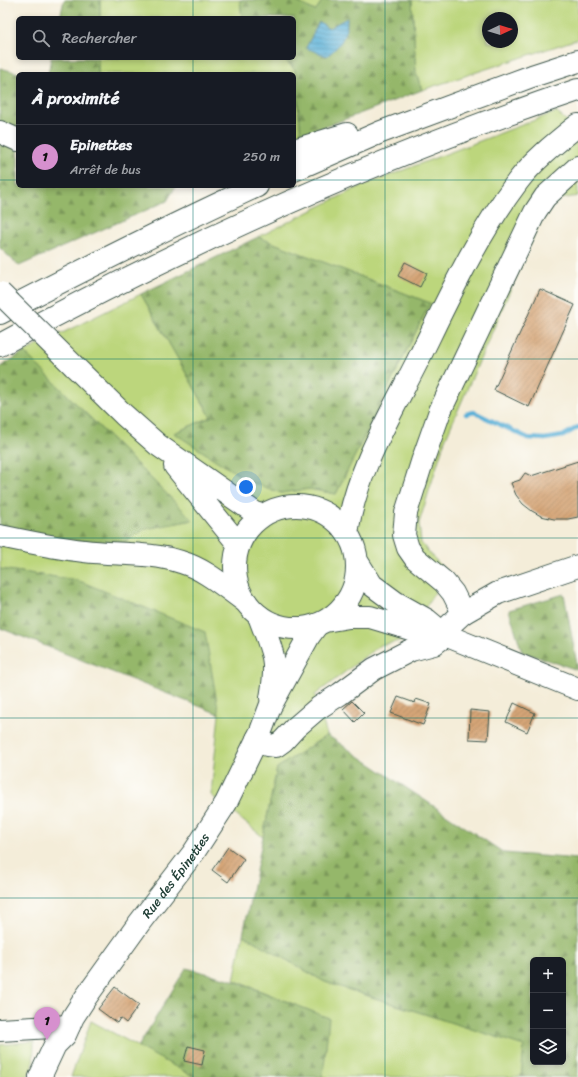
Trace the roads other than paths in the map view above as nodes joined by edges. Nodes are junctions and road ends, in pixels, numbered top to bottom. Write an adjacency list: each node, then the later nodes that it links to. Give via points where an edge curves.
1 (578, 61): 5 (main road)
2 (578, 90): 13 (main road, via 496,118 297,198 184,250)
3 (578, 125): 16 (main road, via 543,153 519,180 495,213 470,257 366,464 357,488)
4 (0, 132): 6 (main road)
5 (381, 132): 7 (main road, via 356,131); 9 (main road)
6 (16, 139)
7 (296, 149)
8 (578, 167): 22 (main road, via 545,197 535,212 440,411 406,513 404,536 408,548 415,558 444,582)
9 (296, 169)
10 (253, 188): 12 (main road, via 180,221)
11 (0, 293): 14 (main road, bridge)
12 (0, 313)
13 (0, 345)
14 (158, 445): 15 (main road); 18 (main road)
15 (261, 517): 16 (main road, via 283,507 300,506 326,514); 18 (main road, via 250,527)
16 (347, 533): 19 (main road)
17 (0, 536): 21 (main road, via 41,545 156,556 181,562 204,572)
18 (239, 545): 21 (main road, via 235,572 239,589)
19 (356, 561): 23 (main road, via 357,573 351,594 339,610); 24 (main road, via 372,585)
20 (578, 566): 22 (main road, via 498,593)
21 (252, 609): 23 (main road, via 266,621 285,627 299,628); 26 (main road, Rue des Épinettes, via 268,640 274,659)
22 (463, 613): 24 (main road, via 450,625)
23 (321, 623): 24 (main road, via 349,617 370,617 427,634); 26 (main road, Rue des Épinettes, via 309,636)
24 (446, 635): 25 (main road); 27 (main road, via 434,644 411,650 374,669 317,709 276,746)
25 (578, 689)
26 (270, 707): 27 (main road, Rue des Épinettes)
27 (257, 739): 29 (main road, Rue des Épinettes, via 226,803 194,852 102,975)
28 (0, 1030): 29 (main road)
29 (67, 1030): 30 (main road, Rue des Épinettes, via 55,1045); 31 (main road, Rue des Épinettes)
30 (40, 1077)
31 (56, 1077)

